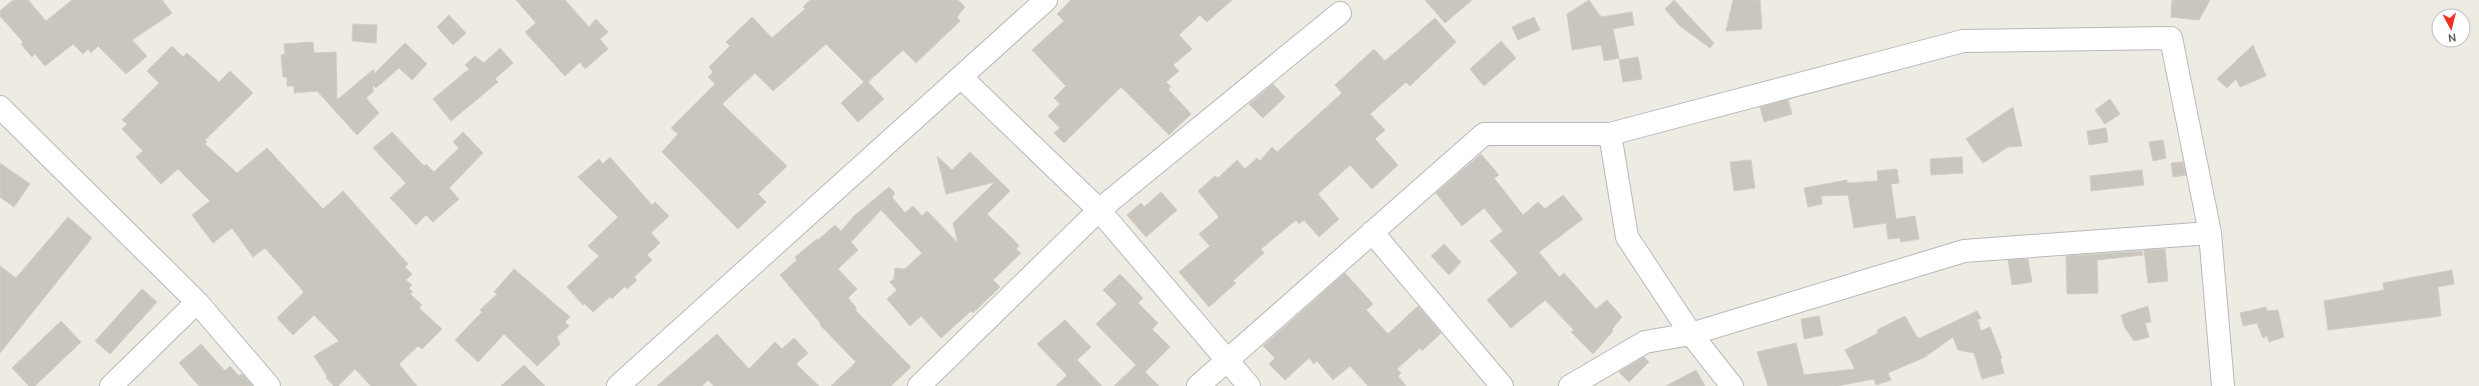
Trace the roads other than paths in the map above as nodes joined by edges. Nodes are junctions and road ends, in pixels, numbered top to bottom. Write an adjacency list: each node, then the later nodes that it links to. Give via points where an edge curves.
1 (1046, 0): 3 (street)
2 (1340, 13): 6 (street)
3 (962, 78): 6 (street); 14 (street)
4 (0, 107): 9 (street)
5 (1610, 134): 7 (street, via 1484,134); 8 (street, via 1963,41 2171,38); 10 (street, via 1627,237)
6 (1099, 210): 11 (street); 15 (street)
7 (1372, 232): 11 (street); 18 (street)
8 (2210, 233): 10 (street, via 1964,251); 21 (street)
9 (197, 302): 12 (street); 13 (street)
10 (1691, 334): 19 (street, via 1645,342); 20 (street)
11 (1228, 360): 16 (street); 17 (street)
12 (110, 386)
13 (269, 386)
14 (618, 386)
15 (919, 386)
16 (1198, 386)
17 (1249, 386)
18 (1502, 386)
19 (1570, 386)
20 (1732, 386)
21 (2223, 386)

